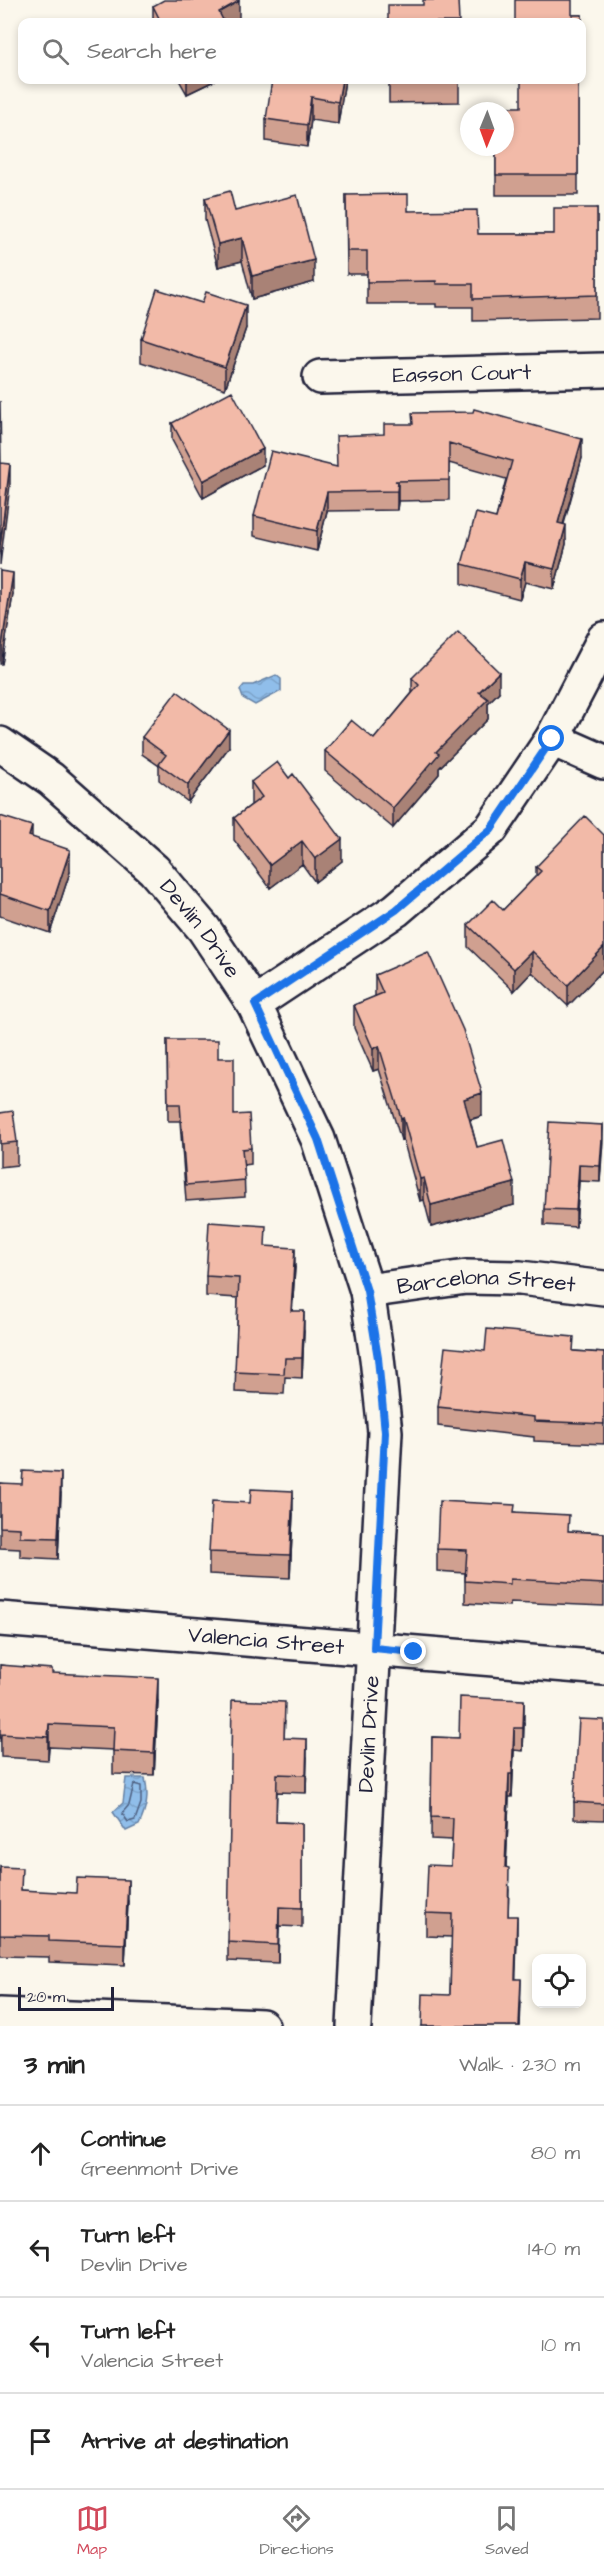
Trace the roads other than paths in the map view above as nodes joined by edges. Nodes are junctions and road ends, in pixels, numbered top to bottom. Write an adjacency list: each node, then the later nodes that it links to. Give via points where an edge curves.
1 (604, 370): 2 (street, Easson Court)
2 (320, 377)
3 (604, 639): 4 (street)
4 (552, 739): 6 (street); 7 (street, via 491,829 396,910)
5 (0, 744): 7 (street, Devlin Drive, via 51,779 154,870 204,929)
6 (604, 762)
7 (255, 1004): 9 (street, Devlin Drive, via 318,1139)
8 (604, 1288): 9 (street, Barcelona Street, via 520,1278 466,1277)
9 (367, 1291): 11 (street, Devlin Drive, via 385,1432)
10 (0, 1619): 11 (street, Valencia Street)
11 (374, 1648): 12 (street, Valencia Street); 15 (street, Devlin Drive)
12 (604, 1668)
13 (0, 2015): 14 (street)
14 (262, 2026)
15 (354, 2026)

